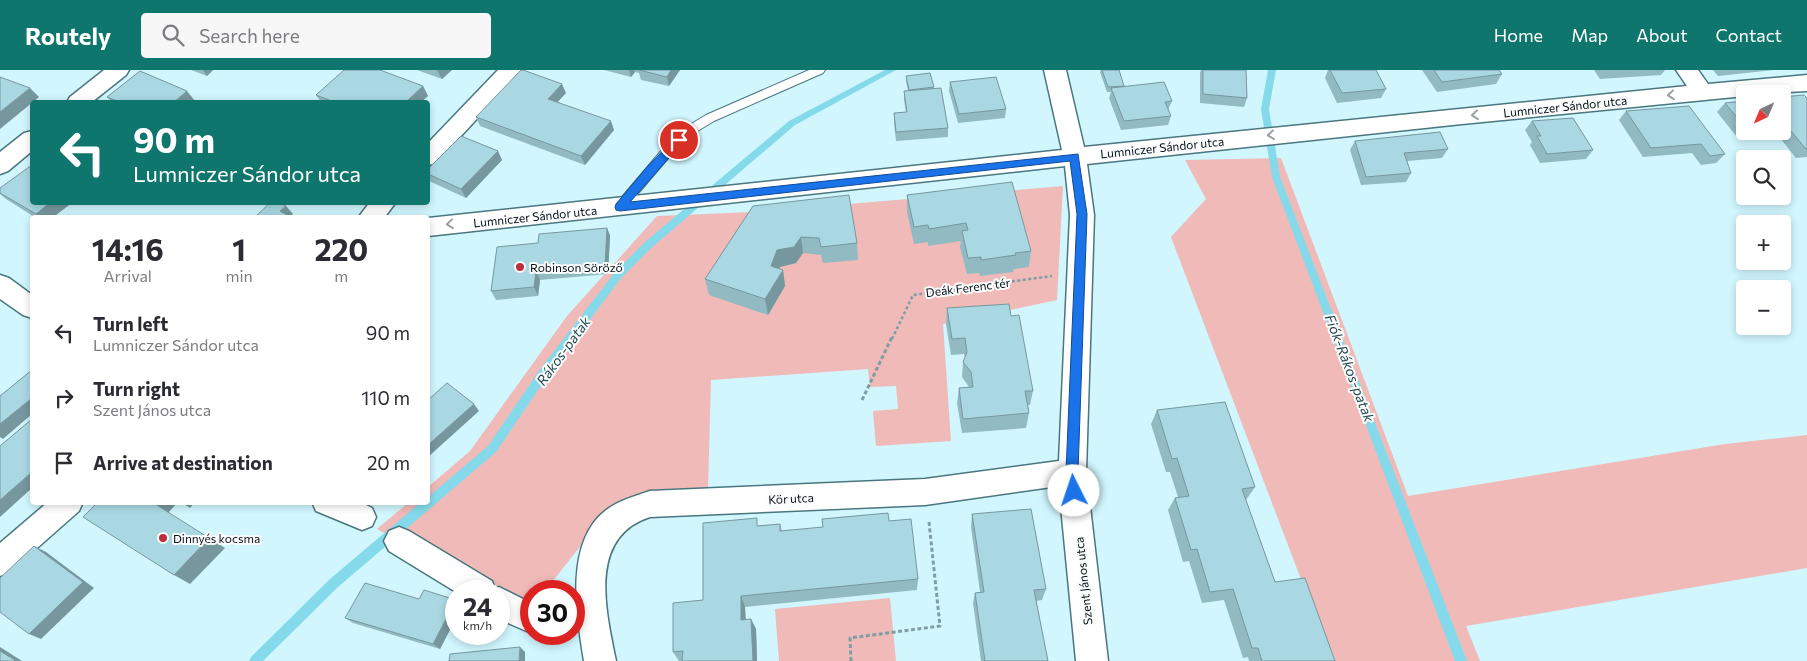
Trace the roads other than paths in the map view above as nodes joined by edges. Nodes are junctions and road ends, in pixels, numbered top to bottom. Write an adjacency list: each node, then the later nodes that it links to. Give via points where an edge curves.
1 (118, 70): 8 (street)
2 (511, 70): 10 (street)
3 (819, 70): 14 (lane, via 710,118 688,132 671,147)
4 (1055, 70): 11 (street)
5 (1687, 70): 7 (street)
6 (1807, 83): 7 (street, Lumniczer Sándor utca)
7 (1702, 92): 11 (street, Lumniczer Sándor utca, one-way to 11)
8 (80, 100)
9 (30, 141): 12 (street)
10 (430, 155)
11 (1075, 157): 14 (street, Lumniczer Sándor utca); 19 (street, via 1082,214)
12 (0, 165)
13 (381, 205): 15 (street)
14 (620, 207): 16 (street, Lumniczer Sándor utca, one-way to 16)
15 (373, 215)
16 (430, 227)
17 (0, 285): 18 (street)
18 (30, 307)
19 (1072, 472): 26 (street, Kör utca, via 925,492 650,504 632,510 612,523 596,548); 29 (street, Szent János utca)
20 (66, 505): 24 (street)
21 (333, 505): 22 (street)
22 (362, 517)
23 (399, 541): 25 (street)
24 (0, 562)
25 (463, 580)
26 (585, 609)
27 (585, 623): 28 (street, Kör utca)
28 (600, 661)
29 (1092, 661)

